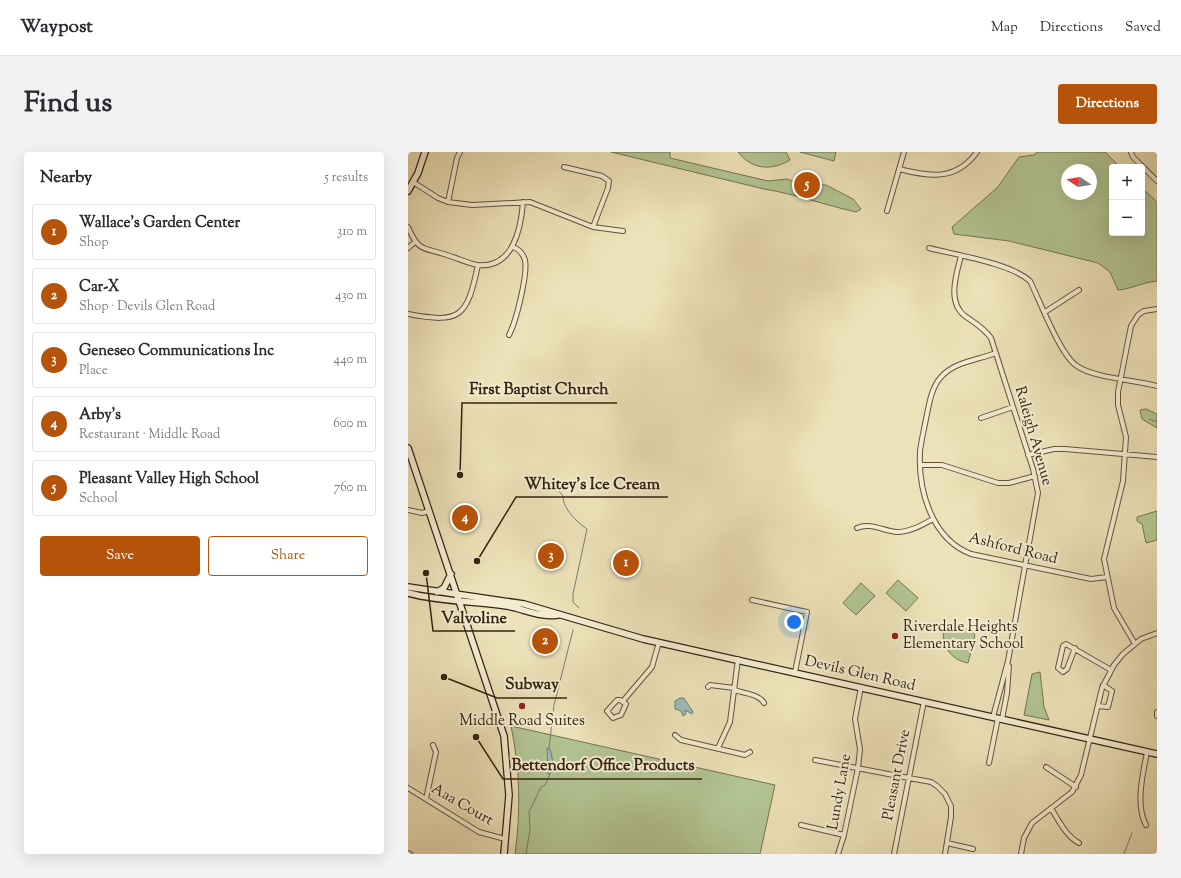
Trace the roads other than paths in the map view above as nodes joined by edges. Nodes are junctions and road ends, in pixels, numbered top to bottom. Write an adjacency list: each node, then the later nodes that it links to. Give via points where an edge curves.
1 (423, 152): 9 (main road)
2 (460, 152): 11 (street, via 456,158)
3 (904, 152): 7 (street)
4 (977, 152): 7 (street, via 970,161 957,170 941,175 928,176)
5 (1131, 152): 8 (street)
6 (564, 167): 15 (street, via 602,176 609,181)
7 (899, 169): 13 (street)
8 (1157, 181)
9 (413, 182): 10 (main road); 11 (street, via 433,196)
10 (408, 191)
11 (448, 202): 12 (street, via 472,205)
12 (523, 202): 15 (street, via 535,203); 18 (street)
13 (887, 211)
14 (408, 227): 17 (street)
15 (593, 227): 16 (street)
16 (623, 231)
17 (415, 242): 19 (street); 22 (street, via 423,248)
18 (513, 246): 22 (street, via 496,262); 27 (street, via 522,253 526,266 514,326)
19 (408, 248)
20 (930, 248): 21 (street)
21 (961, 256): 25 (street, via 1011,269 1025,276); 28 (street, Raleigh Avenue, via 954,285 956,304 987,333)
22 (478, 265): 26 (street, via 471,297 459,312 448,318 437,319)
23 (1079, 290): 25 (street)
24 (1157, 309): 29 (street, via 1144,311 1138,315 1130,328)
25 (1045, 312): 29 (street, via 1061,346 1072,362 1085,370)
26 (408, 314)
27 (509, 334)
28 (996, 353): 31 (street, Raleigh Avenue); 37 (street, Ashford Road, via 950,369 940,377 930,398)
29 (1121, 378): 30 (street); 34 (street, via 1118,405 1126,437)
30 (1157, 386)
31 (1013, 407): 32 (street); 35 (street, Raleigh Avenue)
32 (981, 418)
33 (408, 448): 40 (main road)
34 (1126, 454): 35 (street, via 1065,449); 36 (street); 45 (street, via 1120,495 1105,550)
35 (1028, 455): 38 (street, Raleigh Avenue)
36 (1157, 458)
37 (920, 465): 38 (street, via 942,465 998,483 1009,484); 41 (street, Ashford Road, via 923,488)
38 (1034, 476): 43 (street, Raleigh Avenue, via 1038,492)
39 (408, 510): 40 (street, via 422,513)
40 (429, 511): 44 (main road)
41 (933, 519): 42 (street, via 902,532 862,526); 43 (street, Ashford Road, via 943,535 962,551)
42 (857, 528)
43 (1025, 565): 45 (street, Ashford Road, via 1090,579); 58 (street, Raleigh Avenue)
44 (451, 574): 47 (main road, via 444,588); 49 (main road)
45 (1107, 577): 55 (street, via 1114,608)
46 (408, 587): 47 (main road, Devils Glen Road)
47 (437, 592): 49 (main road, Devils Glen Road)
48 (408, 593): 51 (main road, Devils Glen Road, via 438,600)
49 (458, 595): 51 (main road); 52 (main road, Devils Glen Road, via 514,602)
50 (752, 600): 60 (street, via 807,612)
51 (460, 601): 52 (main road, Devils Glen Road, via 507,606 549,617); 91 (main road, via 504,736 509,796)
52 (559, 615): 54 (main road, Devils Glen Road)
53 (1157, 633): 55 (street, via 1141,639)
54 (659, 642): 57 (main road, Devils Glen Road); 65 (street, via 652,667)
55 (1136, 644): 59 (street, via 1123,654)
56 (1076, 648): 56 (street, via 1066,644 1063,646 1059,671 1067,669); 59 (street)
57 (738, 659): 60 (main road, Devils Glen Road); 64 (street)
58 (1008, 661): 71 (street, Raleigh Avenue); 71 (street, Raleigh Avenue, via 1007,693)
59 (1111, 670): 61 (street)
60 (796, 672): 63 (main road, Devils Glen Road)
61 (1104, 685): 68 (street); 68 (street, via 1112,691 1108,707)
62 (708, 687): 64 (street, via 715,684)
63 (861, 687): 66 (main road, Devils Glen Road); 82 (street, Lundy Lane, via 855,719 860,749)
64 (734, 689): 67 (street, via 755,696); 75 (street, via 730,722)
65 (623, 701): 65 (street, via 617,700 613,703 608,711 610,716 615,718 621,715 626,704)
66 (924, 701): 71 (main road, Devils Glen Road); 83 (street, Pleasant Drive)
67 (764, 703)
68 (1098, 706): 73 (street)
69 (1157, 712): 70 (street)
70 (1157, 716)
71 (998, 718): 73 (main road, Devils Glen Road); 80 (street)
72 (675, 735): 75 (street, via 682,740)
73 (1090, 739): 77 (main road, Devils Glen Road); 84 (street)
74 (433, 745): 86 (street, via 436,752)
75 (718, 748): 76 (street, via 746,755)
76 (750, 752)
77 (1147, 752): 78 (main road, Devils Glen Road); 89 (street, via 1141,791 1142,818)
78 (1157, 754)
79 (815, 760): 82 (street)
80 (989, 763)
81 (1046, 767): 84 (street)
82 (858, 768): 83 (street); 90 (street, Lundy Lane)
83 (909, 778): 92 (street, via 931,782 945,794 949,801 951,817); 97 (street, Pleasant Drive)
84 (1076, 787): 87 (street)
85 (408, 788): 86 (street, Aaa Court)
86 (426, 799): 91 (street, Aaa Court, via 479,832)
87 (1051, 808): 93 (street, via 1066,832); 99 (street, via 1032,823 1024,838)
88 (801, 825): 90 (street)
89 (1146, 825)
90 (844, 835): 96 (street, Lundy Lane)
91 (506, 839): 95 (main road)
92 (947, 843): 94 (street); 98 (street)
93 (1080, 843)
94 (973, 849)
95 (504, 854)
96 (838, 854)
97 (894, 854)
98 (945, 854)
99 (1021, 854)

